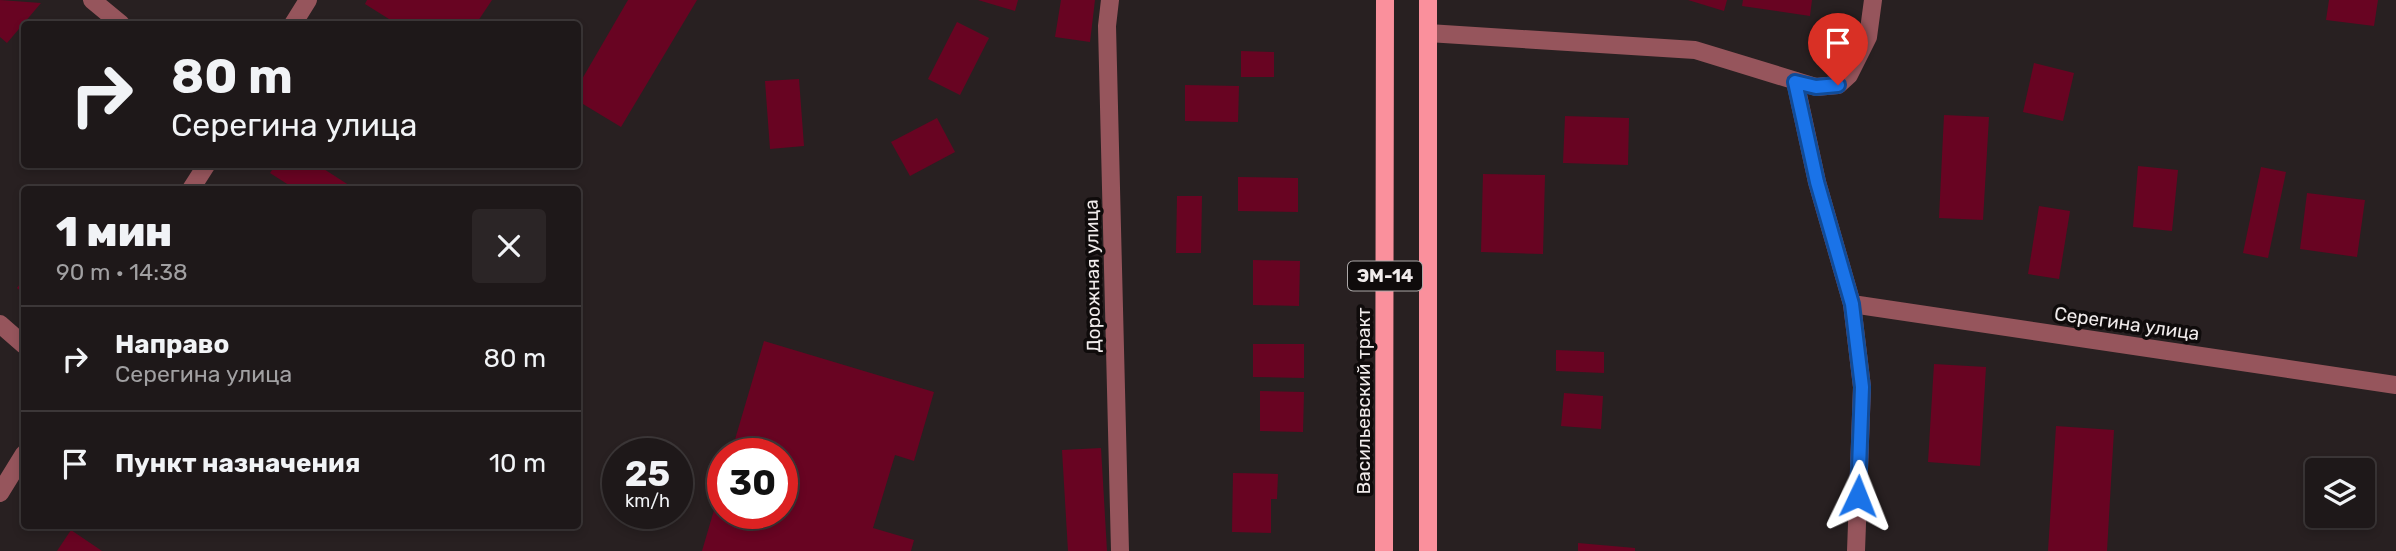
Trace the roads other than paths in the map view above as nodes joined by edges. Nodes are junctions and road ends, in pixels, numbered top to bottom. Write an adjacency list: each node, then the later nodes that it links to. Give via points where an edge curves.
1 (92, 0): 7 (street)
2 (308, 0): 8 (street)
3 (1110, 0): 19 (street, Дорожная улица)
4 (1385, 0): 20 (main road, Васильевский тракт / ЭМ-14)
5 (1428, 0): 9 (main road, ЭМ-14)
6 (1873, 0): 10 (street, via 1868,37 1849,75 1838,85 1816,87)
7 (117, 21)
8 (295, 21)
9 (1428, 33): 10 (street, via 1695,50); 21 (main road, ЭМ-14)
10 (1795, 82): 13 (street, via 1817,182)
11 (204, 168): 12 (street)
12 (193, 186)
13 (1852, 304): 16 (street, Серегина улица); 22 (street, via 1862,387)
14 (0, 324): 15 (street)
15 (21, 342)
16 (2396, 385)
17 (21, 459): 18 (street)
18 (0, 493)
19 (1120, 551)
20 (1384, 551)
21 (1428, 551)
22 (1856, 551)

